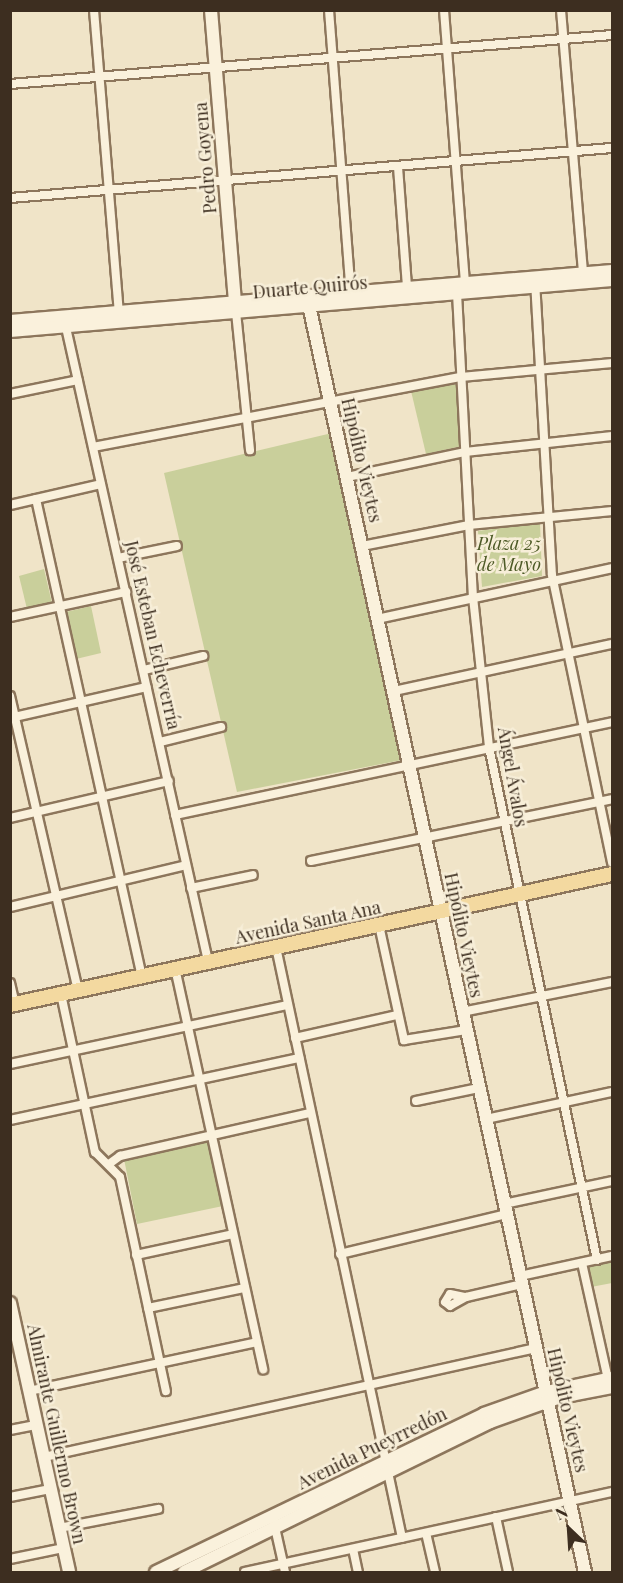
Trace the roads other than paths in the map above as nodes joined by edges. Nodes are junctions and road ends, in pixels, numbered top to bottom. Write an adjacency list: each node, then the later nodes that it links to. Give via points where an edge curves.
1 (94, 10): 11 (street)
2 (211, 10): 10 (main road, Pedro Goyena)
3 (329, 10): 9 (street)
4 (444, 10): 8 (street, Ángel Ávalos)
5 (561, 10): 7 (street)
6 (612, 35): 7 (street)
7 (564, 40): 8 (street); 14 (street)
8 (447, 47): 9 (street); 15 (street, Ángel Ávalos)
9 (333, 58): 10 (street); 17 (street)
10 (216, 68): 11 (street); 18 (main road, Pedro Goyena)
11 (100, 77): 12 (street); 19 (street)
12 (10, 84)
13 (612, 148): 14 (street)
14 (573, 151): 15 (street); 22 (street)
15 (455, 161): 16 (street); 26 (street, Ángel Ávalos)
16 (398, 167): 17 (street); 25 (street)
17 (340, 170): 18 (street); 27 (street)
18 (225, 180): 19 (street); 29 (main road, Pedro Goyena)
19 (109, 189): 20 (street); 30 (street)
20 (10, 198)
21 (612, 271): 22 (main road, Duarte Quirós)
22 (583, 273): 24 (main road, Duarte Quirós)
23 (612, 280): 24 (main road, Duarte Quirós)
24 (535, 282): 26 (main road, Duarte Quirós); 35 (street)
25 (407, 288): 26 (main road, Duarte Quirós); 27 (main road, Duarte Quirós)
26 (461, 288): 27 (main road, Duarte Quirós); 36 (street, Ángel Ávalos)
27 (351, 297): 28 (main road, Duarte Quirós)
28 (307, 301): 29 (main road, Duarte Quirós); 39 (main road, Hipólito Vieytes)
29 (236, 307): 30 (main road, Duarte Quirós); 32 (main road, Duarte Quirós); 40 (street, Pedro Goyena)
30 (120, 312): 32 (main road, Duarte Quirós)
31 (10, 321): 32 (main road, Duarte Quirós)
32 (65, 321): 33 (main road, Duarte Quirós); 37 (street, José Esteban Echeverría)
33 (10, 331)
34 (612, 363): 35 (street)
35 (541, 369): 36 (street); 42 (street)
36 (461, 377): 39 (street); 45 (street, Ángel Ávalos)
37 (78, 380): 38 (street); 43 (street, José Esteban Echeverría)
38 (10, 394)
39 (330, 400): 40 (street); 46 (main road, Hipólito Vieytes)
40 (247, 417): 43 (street); 44 (street, Pedro Goyena)
41 (612, 436): 42 (street)
42 (545, 442): 45 (street); 51 (street)
43 (93, 447): 47 (street, José Esteban Echeverría)
44 (250, 450)
45 (465, 452): 46 (street); 52 (street, Ángel Ávalos)
46 (347, 477): 54 (main road, Hipólito Vieytes)
47 (101, 484): 48 (street); 55 (street, José Esteban Echeverría)
48 (36, 499): 49 (street); 60 (street)
49 (10, 505)
50 (612, 511): 51 (street)
51 (548, 518): 52 (street); 57 (street)
52 (469, 525): 54 (street); 59 (street, Ángel Ávalos)
53 (177, 546): 55 (street)
54 (362, 546): 62 (main road, Hipólito Vieytes)
55 (118, 558): 58 (street, José Esteban Echeverría)
56 (612, 568): 57 (street)
57 (552, 581): 59 (street); 64 (street)
58 (126, 592): 60 (street); 66 (street, José Esteban Echeverría)
59 (473, 597): 62 (street); 67 (street, Ángel Ávalos)
60 (59, 607): 61 (street); 71 (street)
61 (10, 617)
62 (377, 619): 69 (main road, Hipólito Vieytes)
63 (612, 644): 64 (street)
64 (567, 653): 67 (street); 75 (street)
65 (203, 656): 66 (street)
66 (144, 670): 68 (street, José Esteban Echeverría)
67 (481, 673): 69 (street); 77 (street, Ángel Ávalos)
68 (147, 687): 71 (street); 76 (street, José Esteban Echeverría)
69 (394, 691): 78 (main road, Hipólito Vieytes)
70 (10, 696): 72 (street)
71 (81, 702): 72 (street); 80 (street)
72 (13, 718): 83 (street)
73 (612, 722): 75 (street)
74 (220, 728): 76 (street)
75 (583, 728): 77 (street); 82 (street)
76 (160, 742): 79 (street, José Esteban Echeverría)
77 (489, 747): 78 (street); 86 (street, Ángel Ávalos)
78 (409, 765): 84 (street); 87 (main road, Hipólito Vieytes)
79 (168, 781): 80 (street); 84 (street, José Esteban Echeverría)
80 (102, 796): 83 (street); 93 (street)
81 (612, 799): 82 (street)
82 (599, 802): 86 (street); 89 (street)
83 (37, 812): 85 (street); 96 (street)
84 (176, 815): 90 (street, José Esteban Echeverría)
85 (10, 818)
86 (504, 822): 87 (street); 95 (street, Ángel Ávalos)
87 (426, 839): 88 (street); 98 (main road, Hipólito Vieytes)
88 (312, 861)
89 (612, 863)
90 (186, 865): 93 (street); 94 (street, José Esteban Echeverría)
91 (612, 874): 95 (main road, Avenida Santa Ana)
92 (253, 875): 94 (street)
93 (121, 881): 96 (street); 103 (street)
94 (191, 888): 101 (street, José Esteban Echeverría)
95 (520, 894): 98 (main road, Avenida Santa Ana); 108 (street, Ángel Ávalos)
96 (57, 896): 97 (street); 106 (street)
97 (10, 907)
98 (440, 912): 99 (main road, Avenida Santa Ana); 111 (main road, Hipólito Vieytes)
99 (379, 925): 100 (main road, Avenida Santa Ana); 112 (street)
100 (276, 947): 101 (main road, Avenida Santa Ana); 110 (street)
101 (208, 961): 102 (main road, Avenida Santa Ana)
102 (175, 968): 103 (main road, Avenida Santa Ana); 113 (street)
103 (142, 976): 106 (main road, Avenida Santa Ana)
104 (612, 982): 108 (street)
105 (10, 983): 109 (street)
106 (78, 990): 107 (main road, Avenida Santa Ana)
107 (61, 994): 109 (main road, Avenida Santa Ana); 116 (street)
108 (541, 996): 111 (street); 123 (street, Ángel Ávalos)
109 (13, 1004)
110 (288, 1005): 113 (street); 115 (street)
111 (462, 1012): 114 (main road, Hipólito Vieytes)
112 (397, 1014): 114 (street, via 404,1040); 115 (street)
113 (188, 1026): 116 (street); 119 (street)
114 (466, 1030): 120 (main road, Hipólito Vieytes)
115 (295, 1038): 117 (street)
116 (74, 1051): 118 (street); 124 (street)
117 (299, 1058): 119 (street); 125 (street)
118 (10, 1064)
119 (200, 1080): 124 (street); 128 (street)
120 (479, 1088): 122 (street); 126 (main road, Hipólito Vieytes)
121 (612, 1092): 123 (street)
122 (416, 1101)
123 (563, 1103): 126 (street); 131 (street, Ángel Ávalos)
124 (85, 1104): 127 (street); 129 (street, via 95,1152)
125 (310, 1113): 128 (street); 134 (street)
126 (486, 1119): 132 (main road, Hipólito Vieytes)
127 (10, 1120)
128 (212, 1135): 129 (street, via 120,1156); 133 (street)
129 (109, 1164): 135 (street, via 120,1177)
130 (612, 1181): 131 (street)
131 (581, 1187): 132 (street); 137 (street, Ángel Ávalos)
132 (505, 1209): 134 (street); 139 (main road, Hipólito Vieytes)
133 (233, 1234): 135 (street); 140 (street)
134 (340, 1254): 150 (street)
135 (136, 1255): 143 (street)
136 (612, 1256): 137 (street)
137 (597, 1260): 138 (street)
138 (582, 1263): 139 (street); 149 (street)
139 (521, 1280): 141 (street); 145 (main road, Hipólito Vieytes)
140 (245, 1288): 143 (street); 144 (street)
141 (466, 1297)
142 (10, 1303): 146 (main road, Almirante Guillermo Brown)
143 (148, 1308): 147 (street)
144 (257, 1342): 147 (street); 148 (street)
145 (536, 1348): 150 (street); 153 (main road, Hipólito Vieytes)
146 (15, 1352): 151 (main road, Almirante Guillermo Brown)
147 (160, 1363): 151 (street); 152 (street)
148 (263, 1369)
149 (611, 1381): 153 (main road, Avenida Pueyrredón)
150 (368, 1384): 156 (street); 157 (street)
151 (29, 1391): 154 (main road, Almirante Guillermo Brown)
152 (166, 1391)
153 (547, 1397): 157 (main road, Avenida Pueyrredón); 161 (main road, Hipólito Vieytes)
154 (36, 1425): 155 (street); 156 (main road, Almirante Guillermo Brown)
155 (10, 1430)
156 (44, 1457): 158 (main road, Almirante Guillermo Brown)
157 (387, 1466): 164 (main road, Avenida Pueyrredón); 167 (street)
158 (50, 1489): 160 (street); 165 (main road, Almirante Guillermo Brown)
159 (612, 1492): 161 (street)
160 (10, 1497)
161 (570, 1501): 163 (street); 179 (main road, Hipólito Vieytes)
162 (158, 1509): 165 (street)
163 (496, 1517): 166 (street); 178 (street)
164 (273, 1521): 171 (street); 173 (main road, Avenida Pueyrredón); 174 (main road, Avenida Pueyrredón)
165 (59, 1528): 168 (main road, Almirante Guillermo Brown)
166 (426, 1533): 167 (street); 177 (street)
167 (402, 1538): 169 (street)
168 (63, 1548): 170 (street); 172 (main road, Almirante Guillermo Brown)
169 (353, 1549): 171 (street); 176 (street)
170 (10, 1559)
171 (284, 1568): 175 (street)
172 (69, 1572)
173 (156, 1572)
174 (184, 1572)
175 (245, 1572)
176 (358, 1572)
177 (435, 1572)
178 (508, 1572)
179 (585, 1572)

